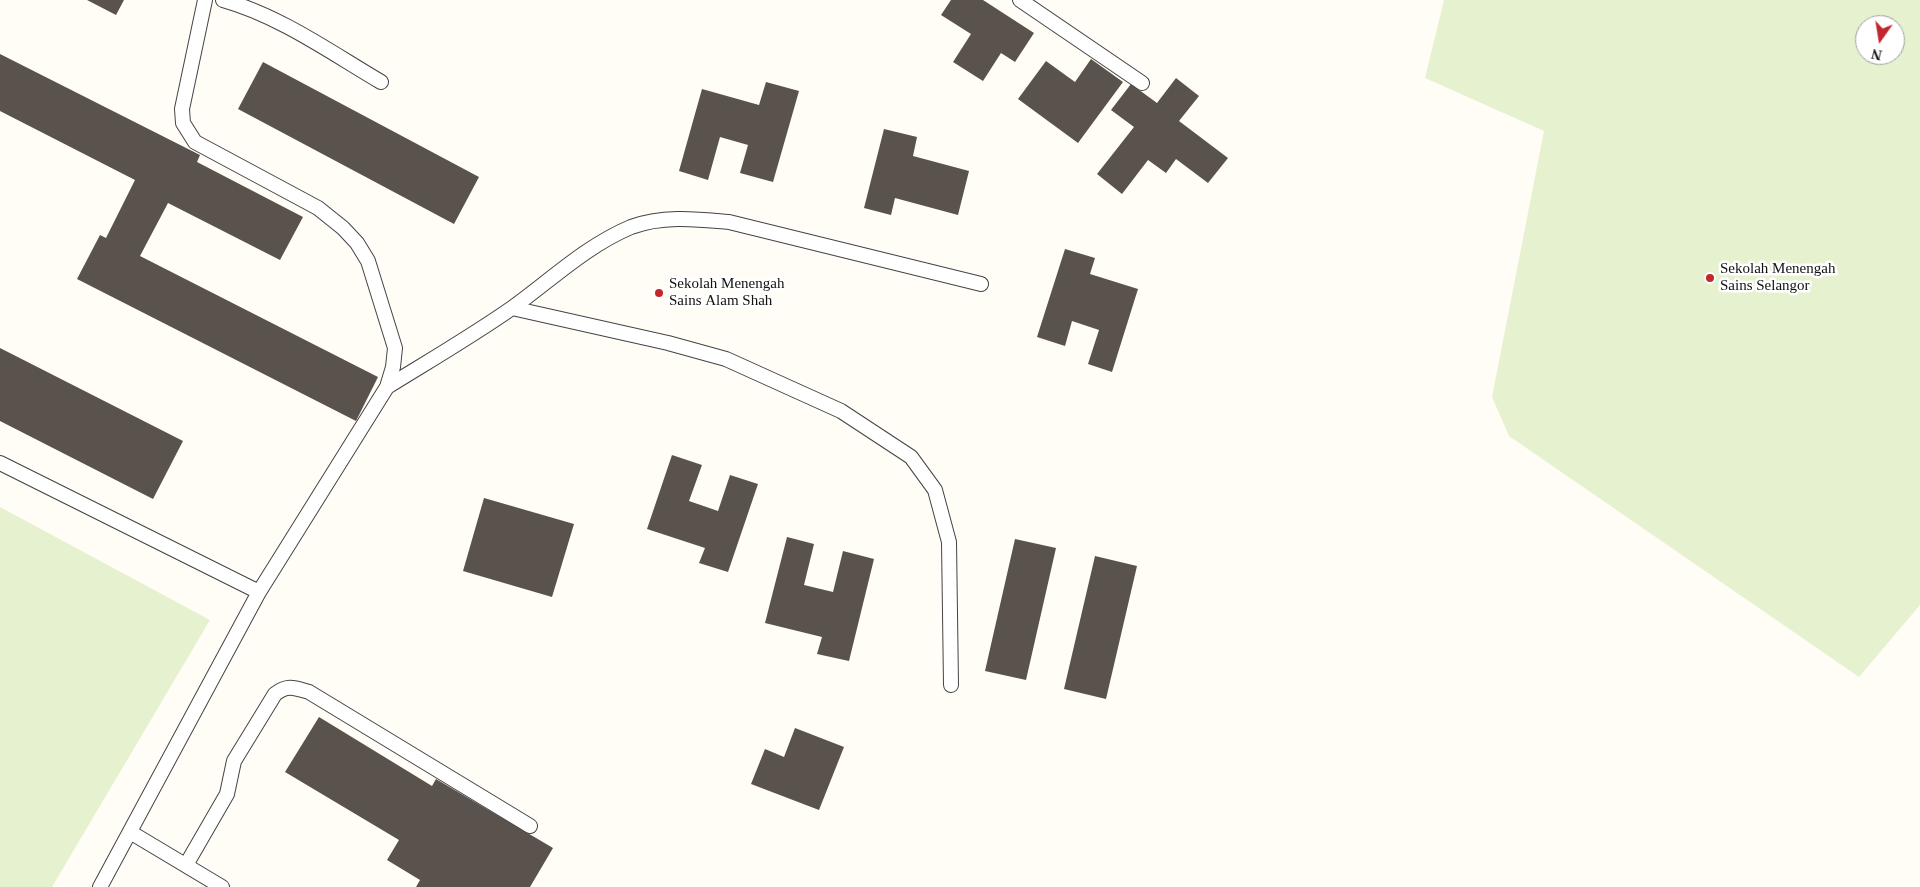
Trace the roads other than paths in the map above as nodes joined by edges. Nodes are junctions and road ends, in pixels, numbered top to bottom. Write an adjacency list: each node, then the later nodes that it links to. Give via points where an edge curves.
1 (205, 0): 8 (lane, via 182,109 182,124 195,142 318,208 357,243 368,261 394,348)
2 (223, 0): 4 (lane, via 274,19)
3 (1020, 0): 5 (lane)
4 (381, 82)
5 (1142, 82)
6 (982, 284): 7 (lane, via 729,222 661,220 632,227 590,248)
7 (512, 308): 8 (lane); 11 (lane, via 726,359 841,411 911,457 935,490 949,542)
8 (388, 387): 10 (lane)
9 (0, 463): 10 (lane)
10 (259, 592): 13 (lane)
11 (951, 685)
12 (530, 826): 14 (lane, via 309,692 282,688 275,694 234,761 227,794)
13 (130, 832): 14 (lane); 15 (lane)
14 (186, 865): 16 (lane)
15 (100, 887)
16 (222, 887)

